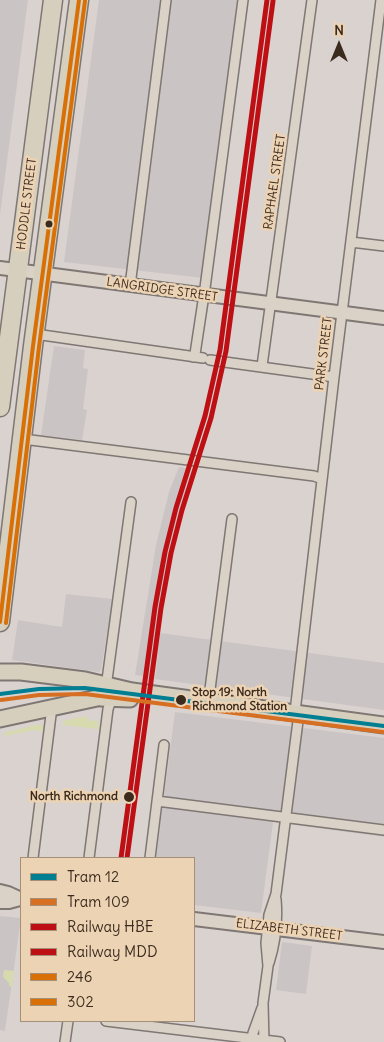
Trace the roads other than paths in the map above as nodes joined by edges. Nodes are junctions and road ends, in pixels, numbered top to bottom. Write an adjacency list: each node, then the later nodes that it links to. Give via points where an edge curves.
1 (53, 0): 10 (highway, HODDLE STREET)
2 (79, 0): 11 (highway, HODDLE STREET)
3 (166, 0): 12 (street)
4 (243, 0): 13 (street)
5 (312, 0): 14 (street, RAPHAEL STREET)
6 (381, 0): 7 (street, PARK STREET)
7 (351, 242): 8 (street); 15 (street, PARK STREET)
8 (384, 246)
9 (0, 268): 10 (street, LANGRIDGE STREET)
10 (18, 271): 11 (street, LANGRIDGE STREET); 21 (highway, HODDLE STREET)
11 (43, 274): 12 (street, LANGRIDGE STREET); 17 (highway, HODDLE STREET)
12 (130, 286): 13 (street, LANGRIDGE STREET)
13 (204, 295): 14 (street, LANGRIDGE STREET); 18 (street)
14 (271, 304): 15 (street, LANGRIDGE STREET); 19 (street, RAPHAEL STREET)
15 (342, 313): 16 (street, LANGRIDGE STREET); 20 (street, PARK STREET)
16 (384, 318)
17 (35, 334): 18 (street); 22 (highway, HODDLE STREET)
18 (193, 357): 19 (street)
19 (262, 366): 20 (street)
20 (334, 377): 23 (street, PARK STREET)
21 (0, 407)
22 (22, 439): 23 (street); 26 (highway, HODDLE STREET)
23 (322, 479): 36 (street, PARK STREET)
24 (131, 502): 29 (street)
25 (232, 518): 31 (street)
26 (0, 622)
27 (0, 672): 28 (main road)
28 (85, 680): 29 (main road); 30 (main road)
29 (107, 680): 31 (main road)
30 (132, 691): 32 (main road); 34 (main road)
31 (209, 697): 34 (main road)
32 (101, 698): 33 (main road); 35 (main road)
33 (117, 698): 34 (main road, via 198,708); 44 (street, via 108,707)
34 (236, 704): 36 (main road)
35 (52, 707): 37 (main road); 43 (street)
36 (297, 713): 38 (main road); 41 (street, PARK STREET)
37 (0, 718)
38 (384, 724)
39 (164, 745): 40 (street)
40 (157, 801): 41 (street); 45 (street)
41 (287, 818): 42 (street); 51 (street, PARK STREET, via 276,894 278,916)
42 (384, 830)
43 (32, 857)
44 (89, 857)
45 (150, 857)
46 (0, 892): 47 (street)
47 (20, 898)
48 (20, 899): 49 (street)
49 (0, 902)
50 (195, 919): 51 (street, ELIZABETH STREET)
51 (272, 929): 52 (street, ELIZABETH STREET); 53 (street, PARK STREET, via 275,944)
52 (384, 942)
53 (263, 1003): 56 (street); 57 (street)
54 (68, 1022): 58 (street)
55 (114, 1022): 56 (street)
56 (252, 1040): 57 (street)
57 (264, 1041): 59 (street)
58 (65, 1042)
59 (280, 1042)

